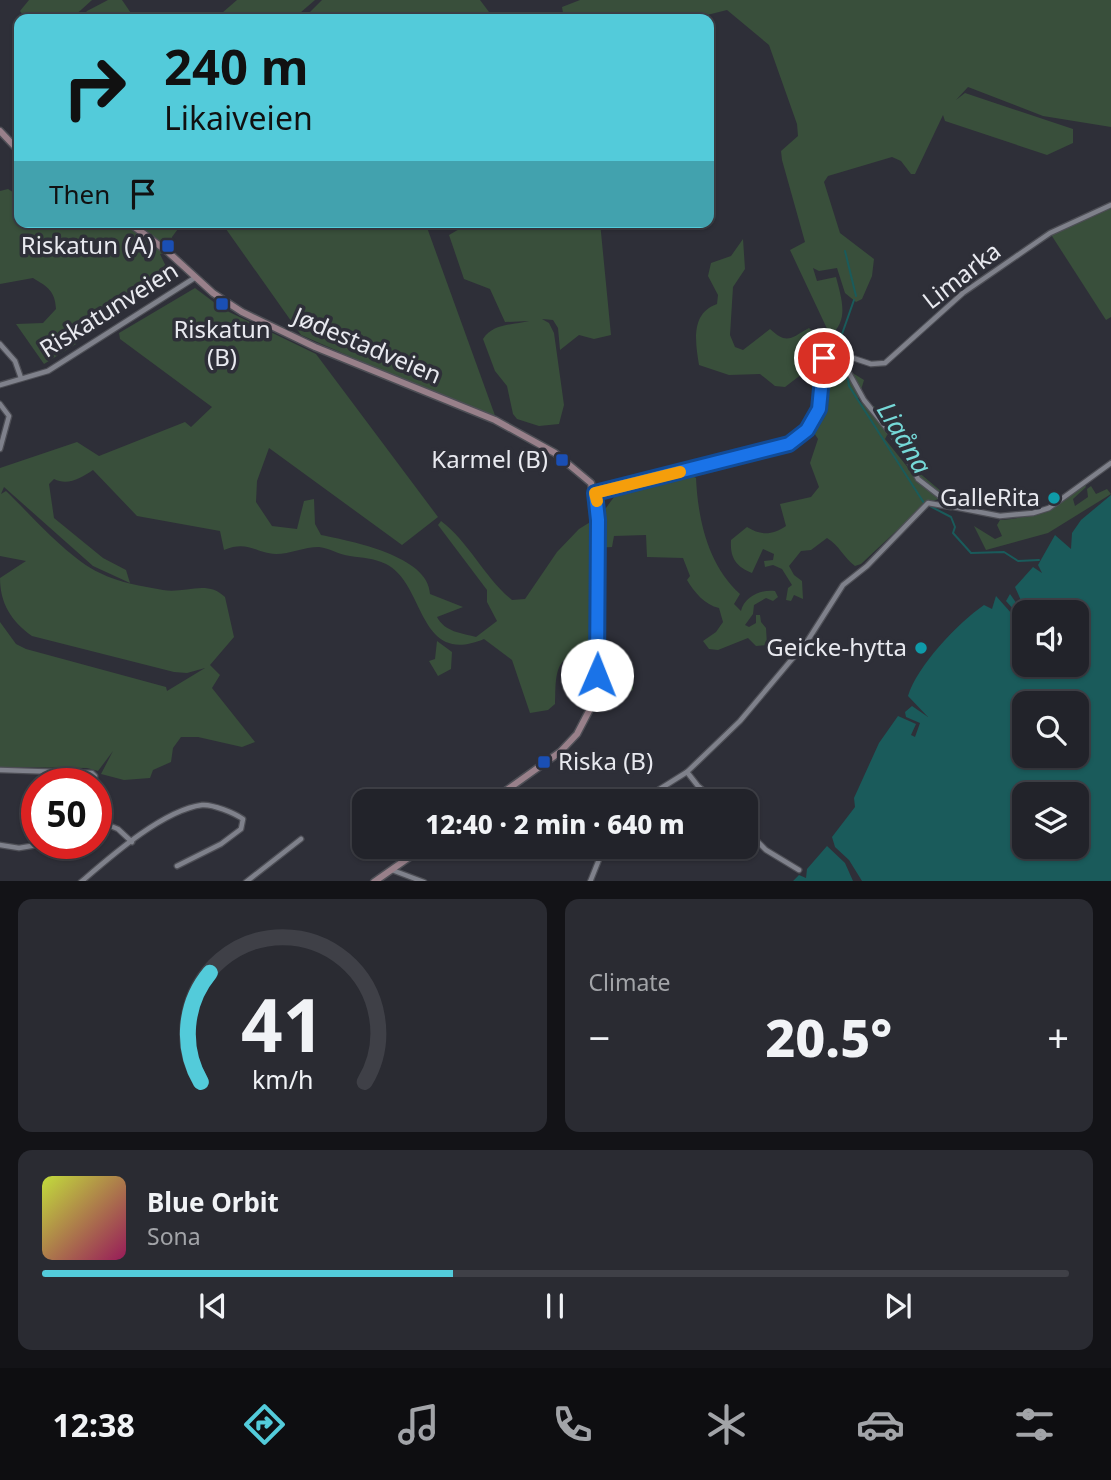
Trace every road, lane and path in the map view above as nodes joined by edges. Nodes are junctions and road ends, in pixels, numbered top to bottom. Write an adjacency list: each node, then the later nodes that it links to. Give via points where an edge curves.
1 (0, 131): 2 (main road)
2 (14, 146)
3 (1111, 205): 7 (street, Limarka, via 1050,233 963,293 885,363 871,364)
4 (135, 228): 5 (main road, Jødestadveien)
5 (195, 277): 8 (street, Riskatunveien, via 64,362); 13 (main road, Jødestadveien, via 228,303 283,332 516,430 571,464)
6 (0, 344): 8 (street)
7 (838, 354): 13 (street, via 827,355 822,363 823,395 813,422 789,444); 14 (street, via 863,400 901,446 918,480)
8 (21, 378): 9 (street, Riskatunveien)
9 (0, 385)
10 (0, 404): 11 (street, via 9,416)
11 (0, 449)
12 (1111, 463): 14 (street, via 1049,508 1033,513 1000,516)
13 (595, 493): 18 (main road, via 597,675 590,711 560,752)
14 (954, 507): 17 (street, via 928,503 844,584 808,640 740,721)
15 (0, 770): 16 (street)
16 (21, 771)
17 (687, 772): 19 (street); 20 (street)
18 (508, 789)
19 (660, 789)
20 (704, 789)
21 (112, 826): 23 (street)
22 (301, 839): 33 (street)
23 (132, 842): 29 (street, via 173,815 201,805 243,819 242,829 221,844); 32 (street)
24 (758, 842): 31 (street)
25 (0, 845): 26 (street)
26 (21, 848)
27 (407, 859): 30 (main road)
28 (599, 859): 36 (street)
29 (177, 866)
30 (391, 870): 34 (main road); 35 (street)
31 (799, 870)
32 (81, 881)
33 (246, 881)
34 (374, 881)
35 (424, 881)
36 (590, 881)

